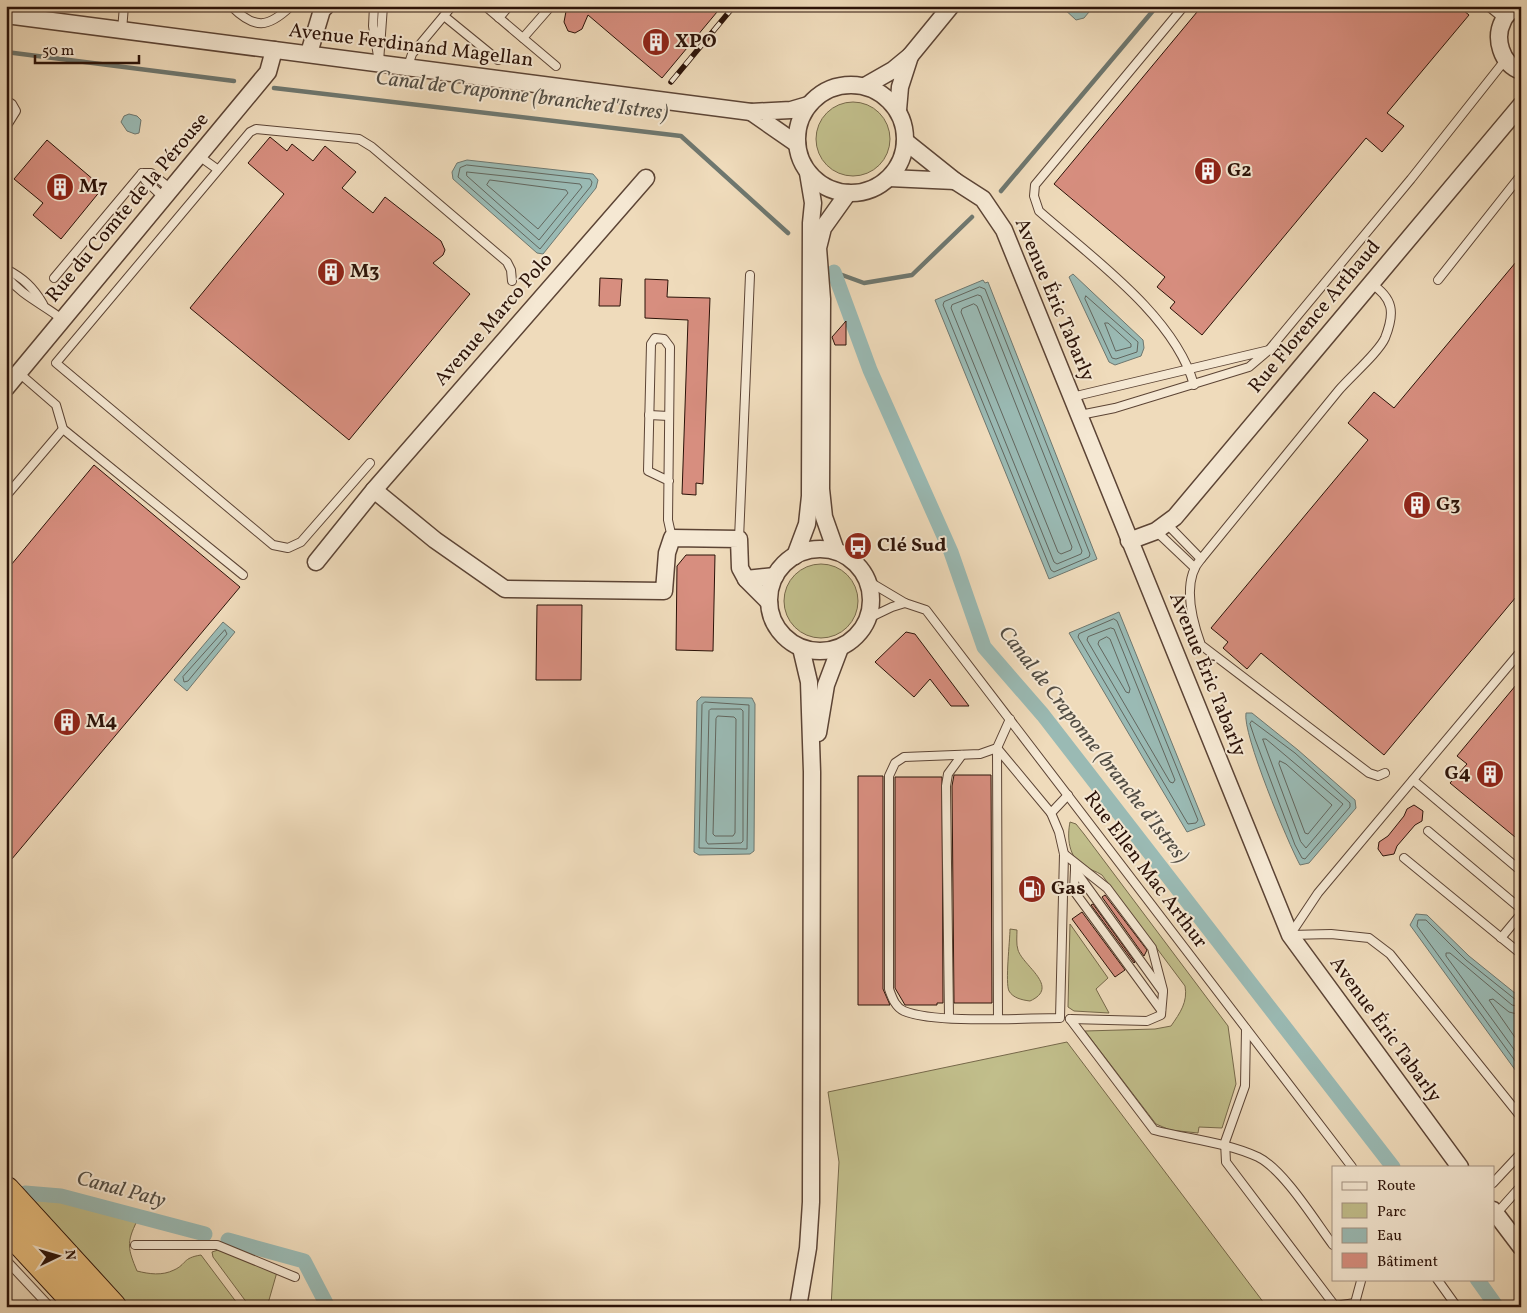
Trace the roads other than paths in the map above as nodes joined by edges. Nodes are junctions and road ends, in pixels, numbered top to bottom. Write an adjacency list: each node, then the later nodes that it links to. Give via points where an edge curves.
1 (124, 6): 19 (lane)
2 (232, 6): 3 (lane, via 256,24 268,24)
3 (291, 6)
4 (326, 6): 22 (street)
5 (374, 6): 26 (lane, via 373,26)
6 (383, 6): 26 (lane)
7 (452, 6): 16 (lane)
8 (486, 6): 17 (lane)
9 (509, 6): 17 (lane)
10 (551, 6): 20 (lane)
11 (951, 6): 23 (street)
12 (1184, 6): 58 (lane, via 1036,185 1034,196 1039,211 1152,314)
13 (1488, 6): 18 (lane)
14 (1516, 6): 18 (street)
15 (6, 15): 19 (street, Avenue Ferdinand Magellan)
16 (444, 16): 25 (lane); 27 (lane, via 412,54)
17 (499, 18): 20 (lane)
18 (1504, 19): 24 (street, via 1499,30 1499,46)
19 (122, 30): 21 (street, Avenue Ferdinand Magellan)
20 (523, 38): 28 (lane)
21 (274, 50): 22 (street, Avenue Ferdinand Magellan); 39 (street, Rue du Comte de la Pérouse, via 268,72)
22 (309, 53): 26 (street, Avenue Ferdinand Magellan)
23 (910, 56): 30 (street); 34 (street, via 900,87)
24 (1506, 59): 29 (street); 57 (lane, via 1418,172)
25 (498, 60)
26 (379, 62): 27 (street, Avenue Ferdinand Magellan)
27 (408, 66): 35 (street, Avenue Ferdinand Magellan)
28 (556, 66)
29 (1521, 71)
30 (865, 86): 32 (street, via 849,84 834,87); 34 (street, via 889,100)
31 (6, 100): 36 (lane, via 16,111)
32 (808, 105): 35 (street, Avenue Ferdinand Magellan, via 791,110); 38 (street, via 797,130)
33 (1521, 105): 54 (street, Rue Florence Arthaud)
34 (898, 110): 37 (street, via 904,125)
35 (751, 112): 38 (street, Avenue Ferdinand Magellan)
36 (6, 127)
37 (905, 141): 44 (street, via 903,155); 45 (street, Avenue Éric Tabarly)
38 (797, 144): 41 (street)
39 (199, 156): 40 (lane); 47 (street, Rue du Comte de la Pérouse)
40 (217, 169): 53 (lane, via 256,129 359,140 372,147 507,262); 67 (lane, via 56,363 273,545 288,548 301,542)
41 (808, 173): 46 (street, via 833,190); 76 (street, via 813,204 810,496 807,524)
42 (1521, 175): 52 (lane)
43 (646, 178): 69 (street, Avenue Marco Polo)
44 (889, 178): 45 (street); 46 (street, via 877,187)
45 (955, 181): 62 (street, Avenue Éric Tabarly, via 983,199 1004,230)
46 (848, 193): 75 (street, via 823,228 818,248 822,299 821,490 824,518)
47 (167, 194): 51 (lane, via 151,173 142,173); 56 (street, Rue du Comte de la Pérouse)
48 (6, 269): 55 (lane, via 35,289)
49 (750, 275): 73 (lane)
50 (6, 276): 55 (lane, via 29,298)
51 (54, 278)
52 (1438, 280)
53 (512, 281)
54 (1370, 283): 71 (street, Rue Florence Arthaud, via 1175,517); 77 (lane, via 1391,302 1392,312 1384,339)
55 (43, 304): 56 (lane)
56 (63, 320): 59 (street, Rue du Comte de la Pérouse)
57 (1269, 350): 58 (lane); 60 (lane, via 1248,367)
58 (1190, 369): 60 (lane); 62 (lane)
59 (19, 373): 61 (street, Rue du Comte de la Pérouse); 66 (lane, via 56,405)
60 (1194, 385): 64 (lane)
61 (6, 388)
62 (1072, 397): 64 (street, Avenue Éric Tabarly)
63 (649, 415): 65 (lane); 65 (lane, via 651,344 655,338 664,338 670,348); 68 (lane, via 648,471)
64 (1080, 415): 74 (street, Avenue Éric Tabarly)
65 (669, 416): 68 (lane)
66 (62, 429): 70 (lane); 80 (lane)
67 (370, 462)
68 (669, 481): 72 (lane, via 668,520)
69 (374, 490): 72 (street, via 435,540 505,590 664,592 667,553); 78 (street, Avenue Marco Polo)
70 (6, 496)
71 (1161, 527): 74 (street, Rue Florence Arthaud); 77 (lane); 79 (lane)
72 (672, 538): 73 (street)
73 (739, 539): 82 (street, via 740,568)
74 (1130, 541): 105 (street, Avenue Éric Tabarly)
75 (836, 551): 76 (street, via 808,550); 83 (street, via 855,562)
76 (795, 556): 81 (street)
77 (1201, 559): 79 (lane)
78 (316, 562)
79 (1194, 567): 94 (lane, via 1190,580 1193,623 1201,645 1370,773 1378,776)
80 (243, 575)
81 (775, 576): 82 (street); 84 (street)
82 (746, 578): 84 (street)
83 (868, 580): 85 (lane, Rue Ellen Mac Arthur); 86 (street, via 871,593)
84 (769, 602): 87 (street, via 778,630)
85 (905, 603): 86 (lane); 90 (lane, Rue Ellen Mac Arthur, via 926,610)
86 (869, 618): 88 (street, via 862,631)
87 (801, 648): 88 (street, via 814,652); 93 (street, via 809,682)
88 (840, 648): 93 (street, via 826,686)
89 (1521, 651): 95 (lane)
90 (1010, 720): 91 (lane); 96 (lane, Rue Ellen Mac Arthur)
91 (997, 748): 92 (lane, via 980,754); 97 (lane); 111 (lane)
92 (962, 755): 110 (lane, via 948,774 946,786); 110 (lane, via 904,757 895,763 889,776 889,989 893,1001 903,1010)
93 (812, 772): 135 (street, via 811,1202 808,1248)
94 (1385, 773)
95 (1412, 780): 102 (lane); 105 (lane, via 1318,893)
96 (1068, 795): 97 (lane); 114 (lane, Rue Ellen Mac Arthur)
97 (1051, 813): 99 (lane)
98 (1428, 831): 103 (lane)
99 (1064, 854): 101 (lane); 112 (lane)
100 (1404, 858): 106 (lane)
101 (1075, 868): 108 (lane); 108 (lane, via 1107,888 1152,948); 109 (lane, via 1074,891)
102 (1521, 871)
103 (1521, 909)
104 (1521, 914): 106 (lane)
105 (1290, 934): 115 (lane, via 1369,938 1390,954); 119 (street, Avenue Éric Tabarly)
106 (1501, 938): 107 (lane)
107 (1521, 954)
108 (1163, 992): 109 (lane)
109 (1161, 1010): 113 (lane, via 1160,1015 1148,1022)
110 (949, 1017): 111 (lane)
111 (998, 1018): 112 (lane)
112 (1060, 1018): 113 (lane)
113 (1070, 1019): 116 (lane, via 1154,1130)
114 (1246, 1029): 116 (lane, via 1245,1086); 118 (lane, Rue Ellen Mac Arthur)
115 (1521, 1117)
116 (1225, 1146): 126 (lane, via 1259,1158 1279,1173); 130 (lane, via 1226,1162 1335,1306 1355,1303)
117 (1521, 1153): 120 (lane)
118 (1351, 1166)
119 (1459, 1166)
120 (1494, 1182)
121 (1521, 1186): 123 (lane)
122 (6, 1191): 134 (highway)
123 (1495, 1212): 125 (street)
124 (6, 1226): 133 (highway)
125 (1519, 1241)
126 (1332, 1243)
127 (135, 1245): 129 (lane, via 217,1245)
128 (6, 1260): 132 (lane)
129 (295, 1277)
130 (1360, 1280)
131 (1437, 1280): 136 (lane)
132 (50, 1307)
133 (81, 1307)
134 (112, 1307)
135 (798, 1307)
136 (1457, 1307)

